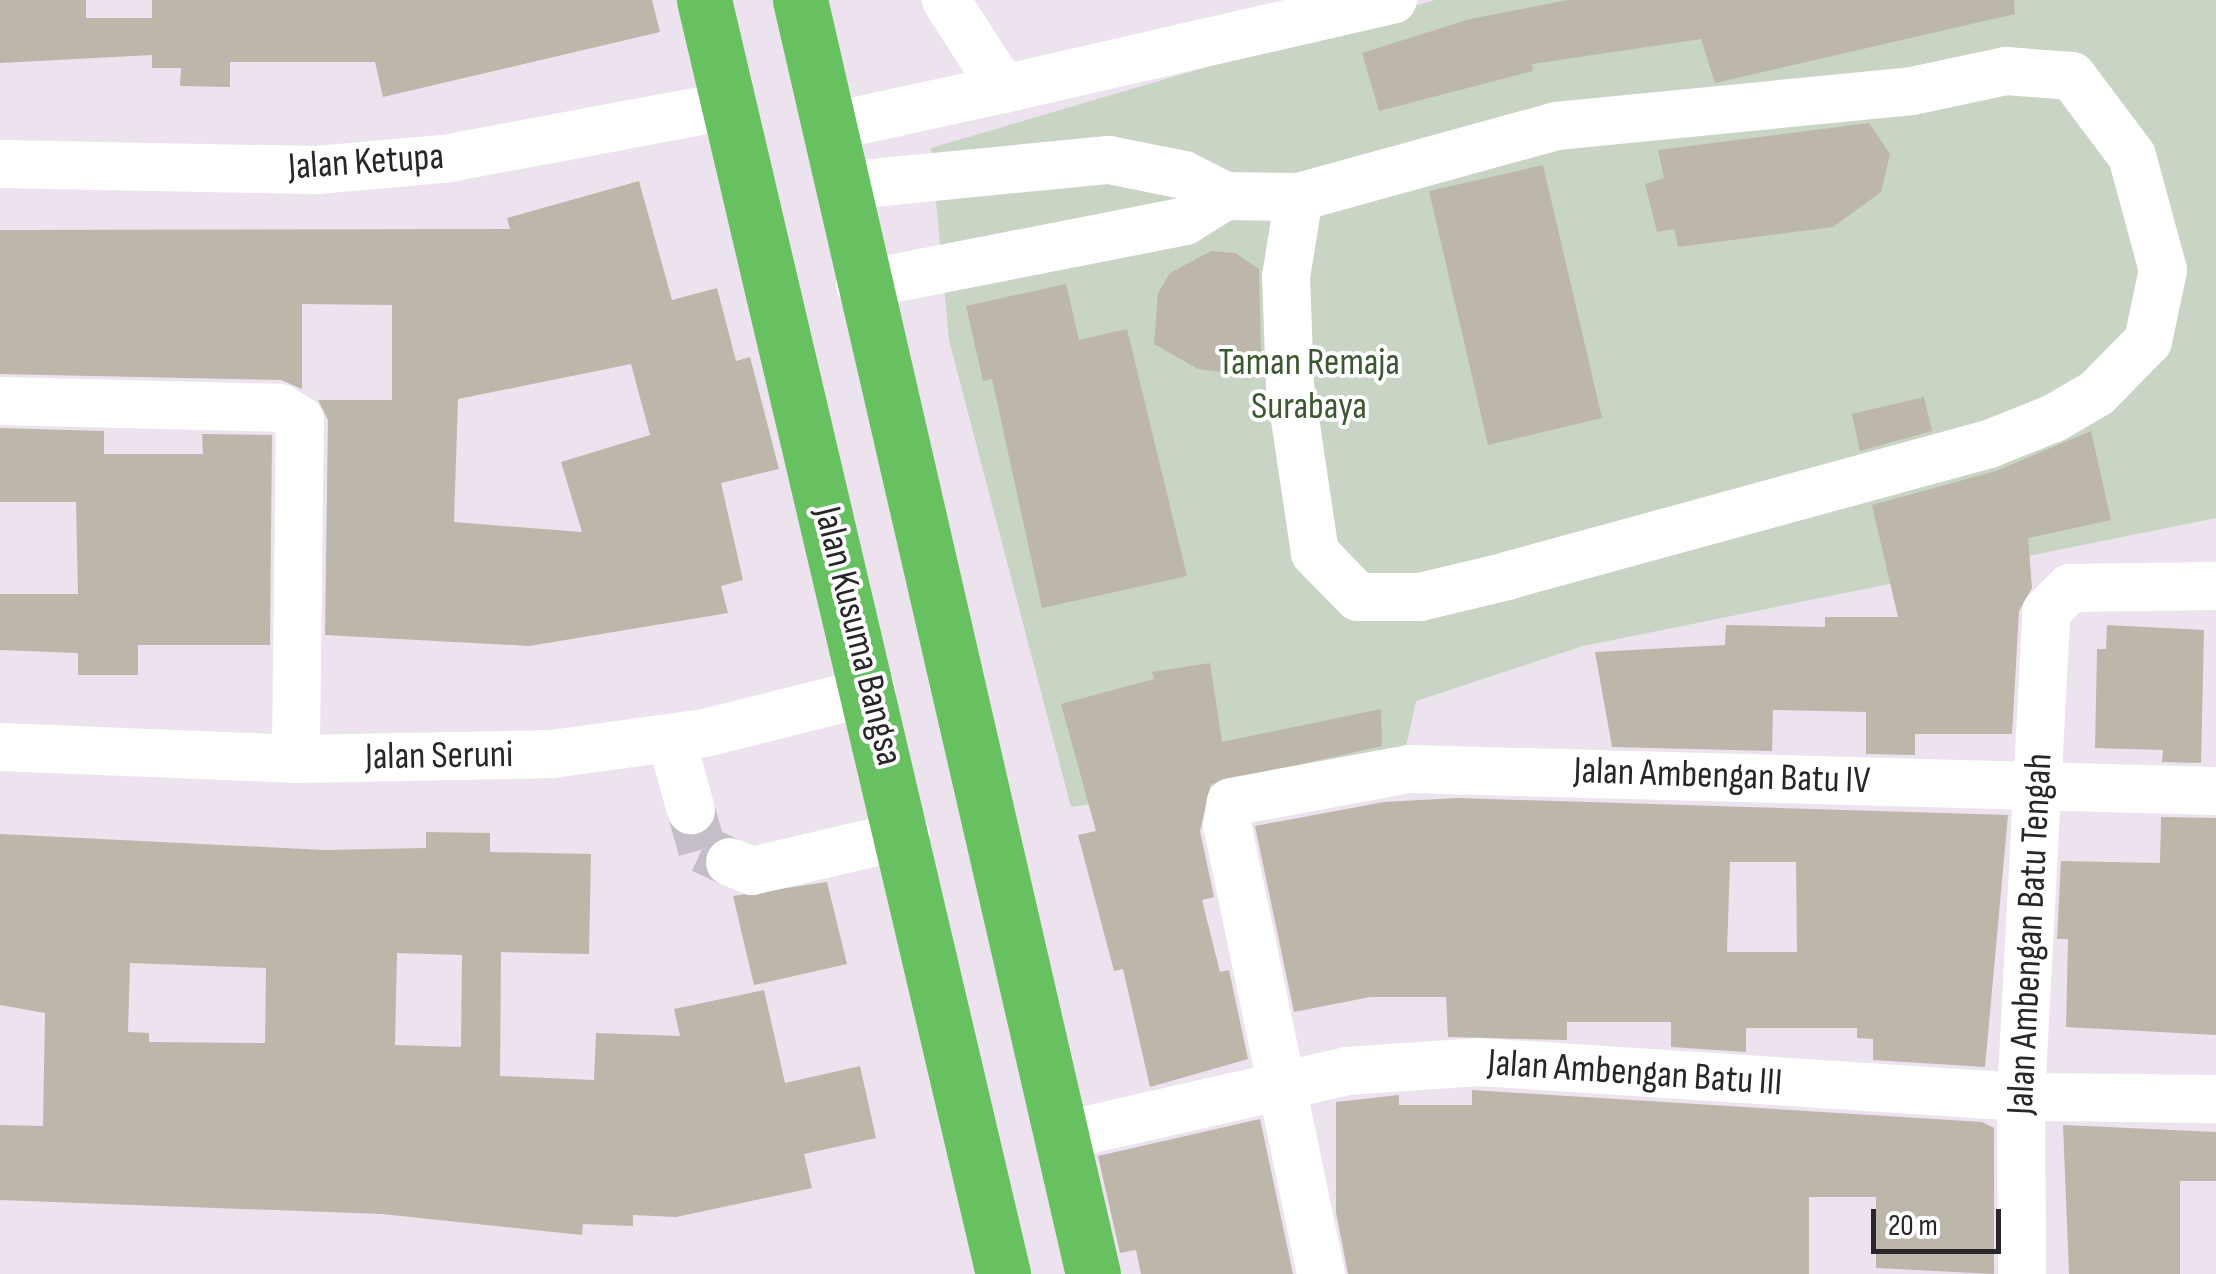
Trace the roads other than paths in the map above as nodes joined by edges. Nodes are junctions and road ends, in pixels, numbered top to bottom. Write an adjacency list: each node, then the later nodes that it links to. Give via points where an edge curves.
1 (704, 0): 6 (highway, Jalan Kusuma Bangsa)
2 (800, 0): 7 (highway)
3 (946, 0): 5 (street)
4 (1393, 0): 5 (street)
5 (1003, 88): 7 (street)
6 (728, 106): 8 (street, Jalan Ketupa, via 444,159 316,170); 15 (highway, Jalan Kusuma Bangsa)
7 (829, 128): 9 (highway)
8 (0, 164)
9 (842, 186): 10 (street, via 1110,160 1184,175); 12 (highway)
10 (1225, 196): 11 (street); 12 (street, via 1186,221)
11 (1299, 197): 11 (street, via 1284,328 1301,460 1315,553 1358,596 1420,597 1508,576 2038,425 2096,392 2148,342 2163,270 2132,156 2072,76 2006,71 1912,91 1604,118)
12 (860, 285): 24 (highway)
13 (0, 401): 18 (street, via 280,408 300,420)
14 (2216, 586): 19 (street, Jalan Ambengan Batu Tengah, via 2070,588 2054,596 2046,612)
15 (872, 691): 16 (street, Jalan Seruni); 22 (highway, Jalan Kusuma Bangsa)
16 (671, 738): 18 (street, Jalan Seruni, via 552,754); 21 (street)
17 (0, 747): 18 (street, Jalan Seruni)
18 (296, 759)
19 (2037, 791): 20 (street, Jalan Ambengan Batu IV); 26 (street, Jalan Ambengan Batu IV, via 1706,771 1408,769 1231,802 1227,826); 27 (street, Jalan Ambengan Batu Tengah)
20 (2216, 791)
21 (691, 810)
22 (906, 835): 23 (street, via 752,871); 25 (highway, Jalan Kusuma Bangsa)
23 (730, 862)
24 (1036, 1034): 25 (highway); 29 (highway)
25 (956, 1050): 30 (highway, Jalan Kusuma Bangsa)
26 (1282, 1085): 27 (street, Jalan Ambengan Batu III, via 1347,1071 1479,1062); 29 (street, Jalan Ambengan Batu III); 32 (street)
27 (2020, 1097): 28 (street, Jalan Ambengan Batu III); 33 (street, Jalan Ambengan Batu Tengah)
28 (2216, 1100)
29 (1061, 1136): 31 (highway)
30 (1003, 1274)
31 (1093, 1274)
32 (1321, 1274)
33 (2022, 1274)

